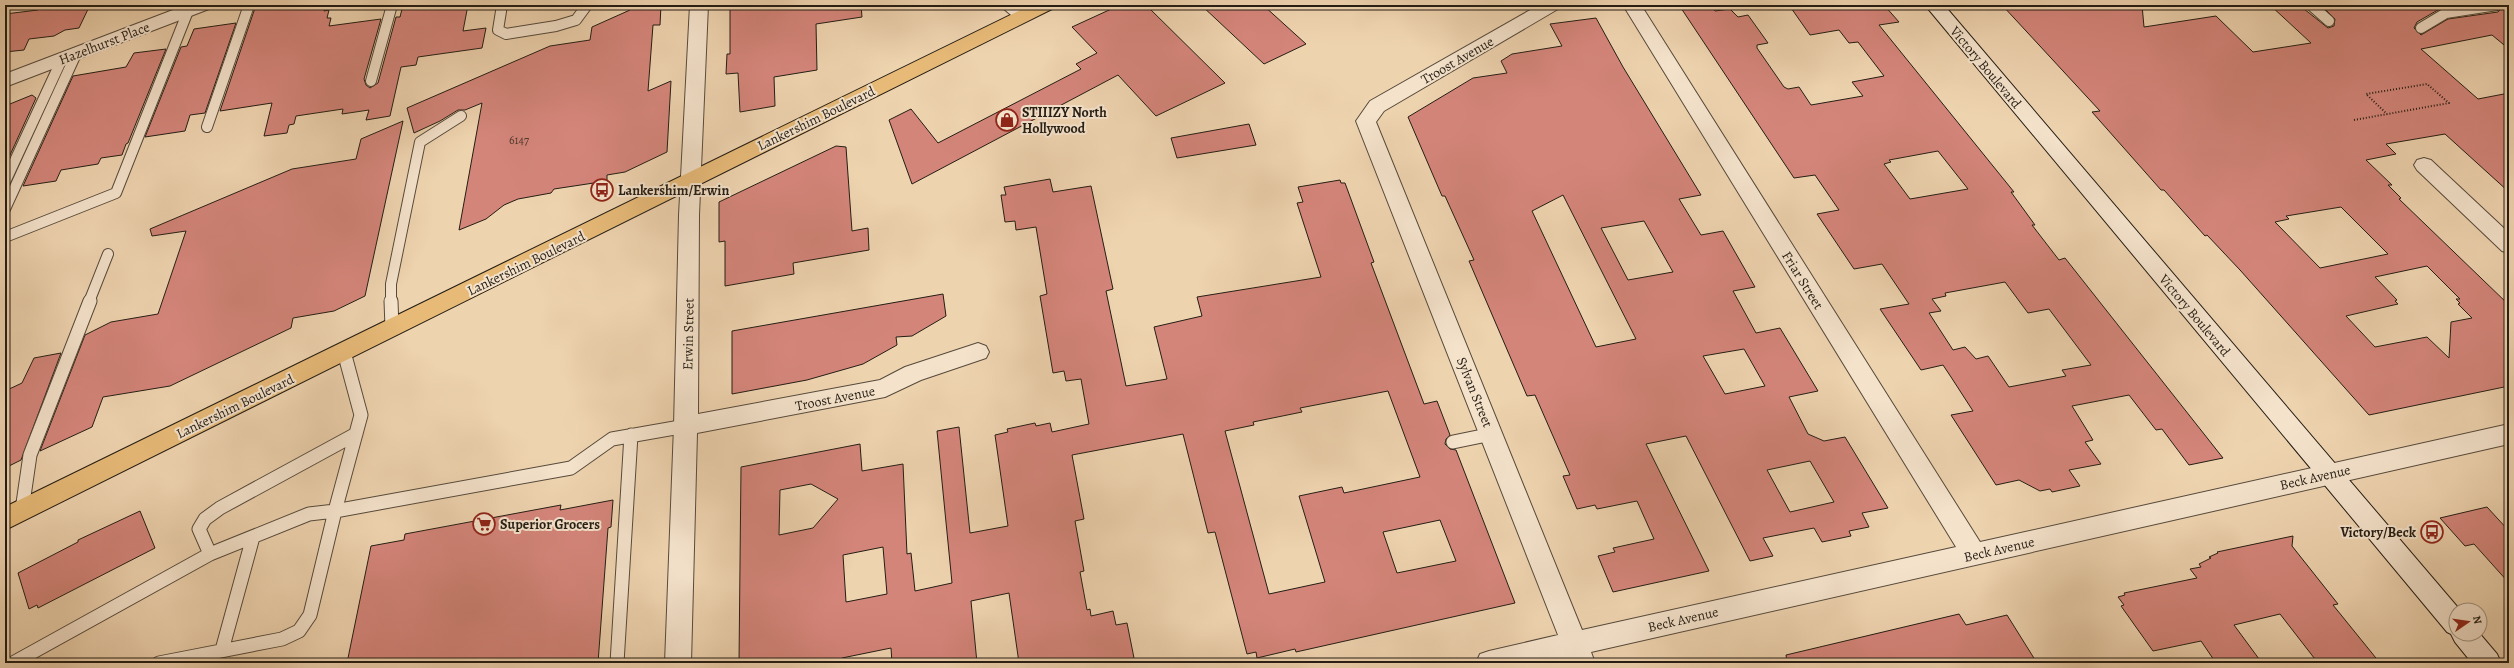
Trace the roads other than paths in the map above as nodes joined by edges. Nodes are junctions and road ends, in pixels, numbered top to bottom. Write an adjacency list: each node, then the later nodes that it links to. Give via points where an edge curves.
1 (249, 5): 21 (lane)
2 (392, 5): 18 (lane)
3 (502, 5): 4 (lane, via 498,30 506,34 576,20)
4 (587, 5)
5 (698, 5): 23 (street, Erwin Street)
6 (1046, 5): 13 (main road, Lankershim Boulevard)
7 (1552, 5): 20 (street, Troost Avenue, via 1377,106)
8 (1632, 5): 43 (street, Friar Street)
9 (1934, 5): 38 (street, Victory Boulevard)
10 (2311, 5): 14 (lane)
11 (2497, 5): 15 (lane, via 2447,13 2429,19)
12 (196, 8): 16 (street, Hazelhurst Place); 26 (lane, via 116,193)
13 (1014, 11): 23 (main road, Lankershim Boulevard)
14 (2328, 21)
15 (2421, 28)
16 (69, 56): 17 (street, Hazelhurst Place); 24 (lane); 25 (lane)
17 (5, 81)
18 (371, 81)
19 (461, 116): 29 (lane, via 420,142 391,284)
20 (1366, 121): 34 (street, Sylvan Street)
21 (207, 127)
22 (2424, 165): 27 (street)
23 (691, 181): 29 (main road, Lankershim Boulevard); 32 (street, Erwin Street)
24 (5, 182)
25 (5, 209)
26 (5, 238)
27 (2509, 245)
28 (108, 254): 40 (lane, via 30,455)
29 (392, 328): 30 (main road, Lankershim Boulevard)
30 (344, 352): 33 (lane, via 361,415); 40 (main road, Lankershim Boulevard)
31 (978, 352): 32 (street, Troost Avenue, via 913,373 885,388)
32 (686, 426): 36 (lane); 51 (street, Erwin Street)
33 (356, 434): 39 (lane); 42 (lane, via 220,508 205,519 199,529)
34 (1492, 434): 37 (lane); 47 (street, Sylvan Street)
35 (2509, 434): 38 (street, Beck Avenue)
36 (631, 435): 39 (lane, via 612,439 571,468); 50 (lane)
37 (1453, 442)
38 (2329, 474): 43 (street, Beck Avenue); 44 (street, Victory Boulevard)
39 (335, 511): 41 (lane, via 309,514); 46 (lane, via 310,615 299,630 282,639)
40 (14, 515)
41 (253, 537): 42 (lane); 46 (lane)
42 (210, 554): 48 (lane)
43 (1974, 554): 47 (street, Beck Avenue)
44 (2448, 615)
45 (2471, 642): 53 (street)
46 (222, 650): 49 (lane)
47 (1578, 653): 52 (street, Beck Avenue)
48 (13, 663)
49 (159, 663)
50 (617, 663)
51 (678, 663)
52 (1489, 663)
53 (2488, 663)

